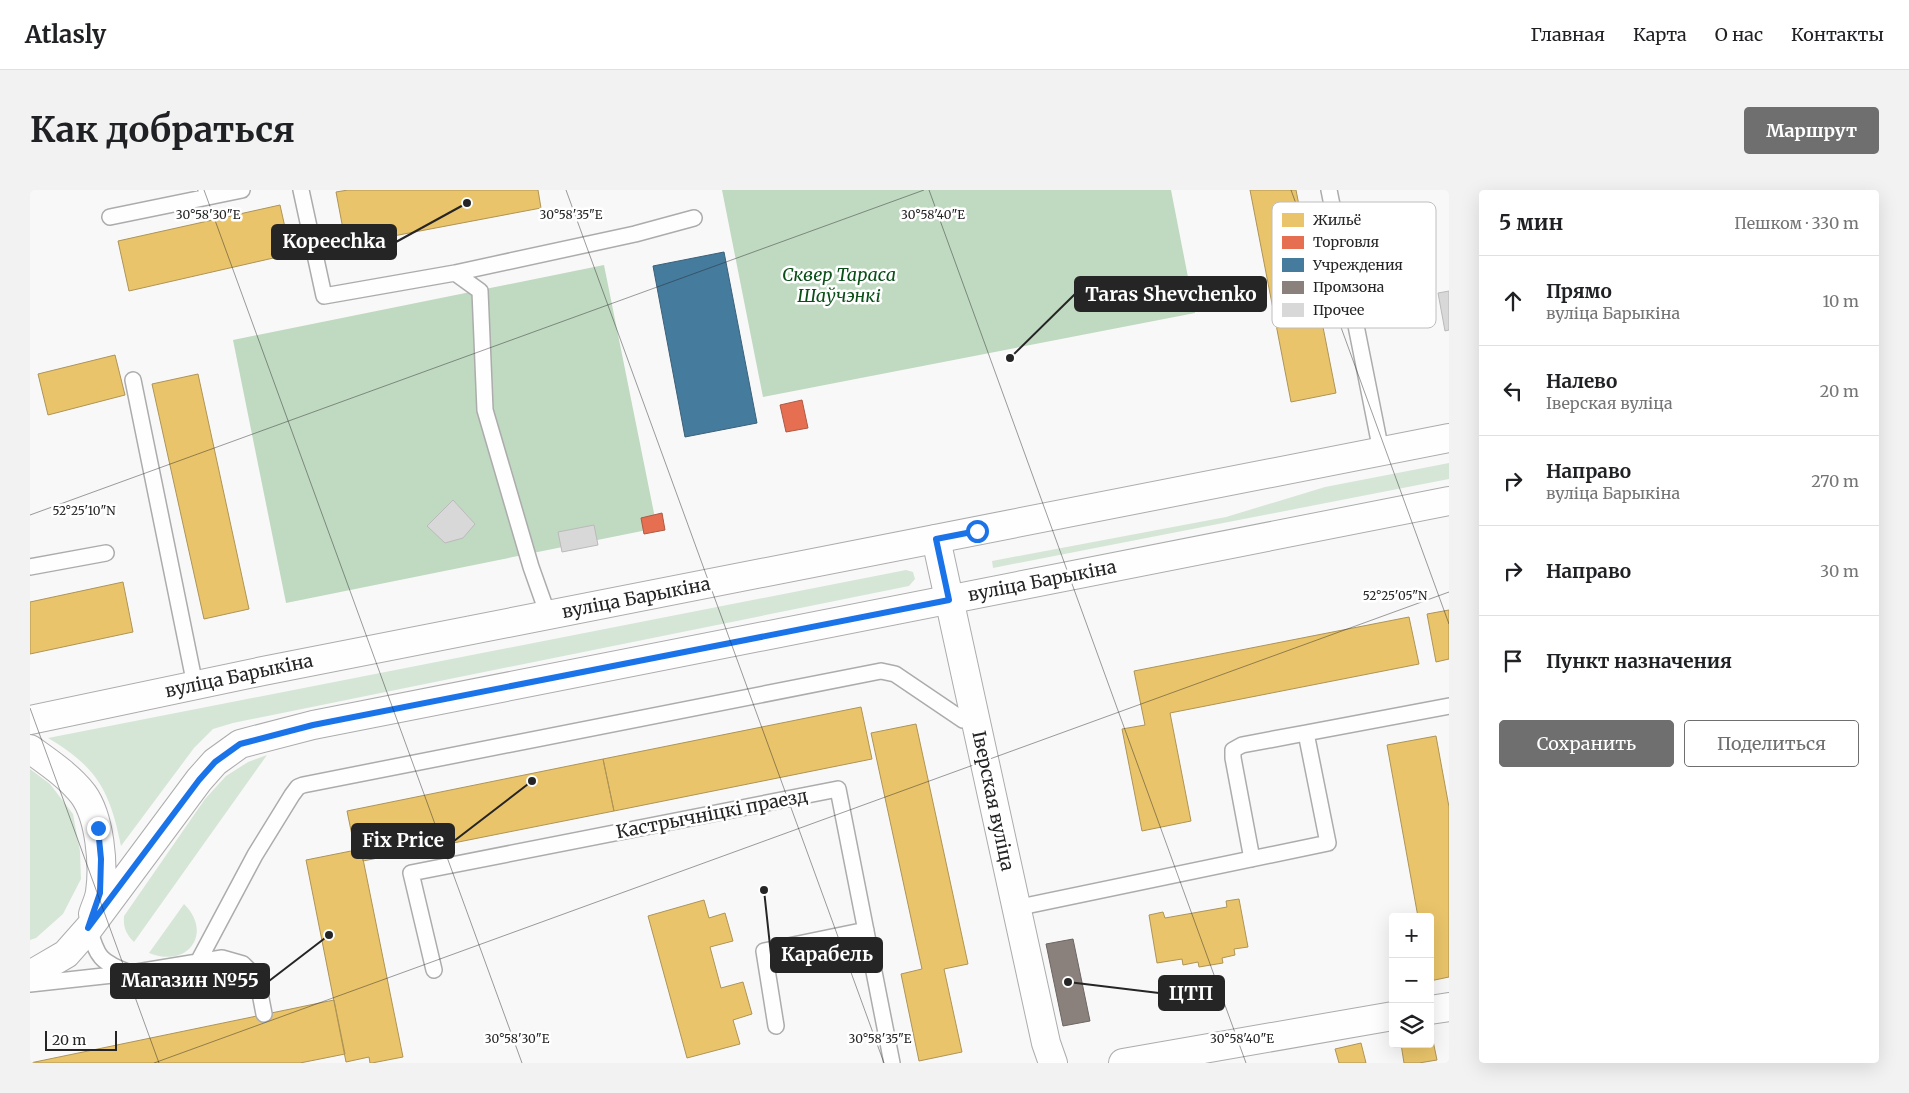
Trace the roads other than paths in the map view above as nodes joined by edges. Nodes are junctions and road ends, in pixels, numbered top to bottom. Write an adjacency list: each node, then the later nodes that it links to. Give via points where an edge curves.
1 (242, 190): 3 (lane)
2 (301, 190): 6 (lane, via 324,296)
3 (207, 194): 4 (lane)
4 (110, 217)
5 (694, 218): 6 (lane, via 636,234)
6 (455, 273): 16 (lane, via 480,290 485,410)
7 (1356, 328): 10 (lane)
8 (133, 380): 17 (lane)
9 (1449, 438): 10 (main road, вуліца Барыкіна)
10 (1381, 451): 12 (main road, вуліца Барыкіна)
11 (1449, 501): 15 (main road, вуліца Барыкіна)
12 (936, 539): 15 (main road, Іверская вуліца); 16 (main road, вуліца Барыкіна)
13 (106, 553): 14 (lane)
14 (30, 567)
15 (949, 600): 20 (main road, Іверская вуліца); 25 (main road, вуліца Барыкіна, via 313,725 240,744 215,762 199,780)
16 (548, 615): 17 (main road, вуліца Барыкіна)
17 (195, 685): 19 (main road, вуліца Барыкіна)
18 (1449, 706): 21 (lane)
19 (30, 720)
20 (975, 720): 24 (main road, Іверская вуліца); 27 (lane, via 963,720 894,674 868,672 303,785 292,795 255,855)
21 (1306, 733): 23 (lane, via 1242,745 1233,750); 23 (lane, via 1328,843)
22 (30, 749): 25 (main road, via 61,771 84,795 98,828 100,893)
23 (1252, 859): 24 (lane)
24 (1016, 908): 38 (main road, Іверская вуліца)
25 (88, 928): 29 (lane, via 96,951 106,962); 30 (main road, вуліца Барыкіна, via 66,954)
26 (866, 930): 28 (lane, Кастрычніцкі праезд, via 838,789 411,873); 36 (lane, via 764,951); 37 (lane, Кастрычніцкі праезд)
27 (198, 962): 29 (lane); 34 (lane, via 222,958 243,964 258,984)
28 (434, 970)
29 (132, 973): 31 (lane)
30 (30, 976)
31 (30, 984)
32 (1449, 1007): 33 (main road)
33 (1434, 1009)
34 (264, 1014)
35 (1389, 1017): 39 (main road)
36 (776, 1026)
37 (892, 1063)
38 (1053, 1063)
39 (1123, 1063)

